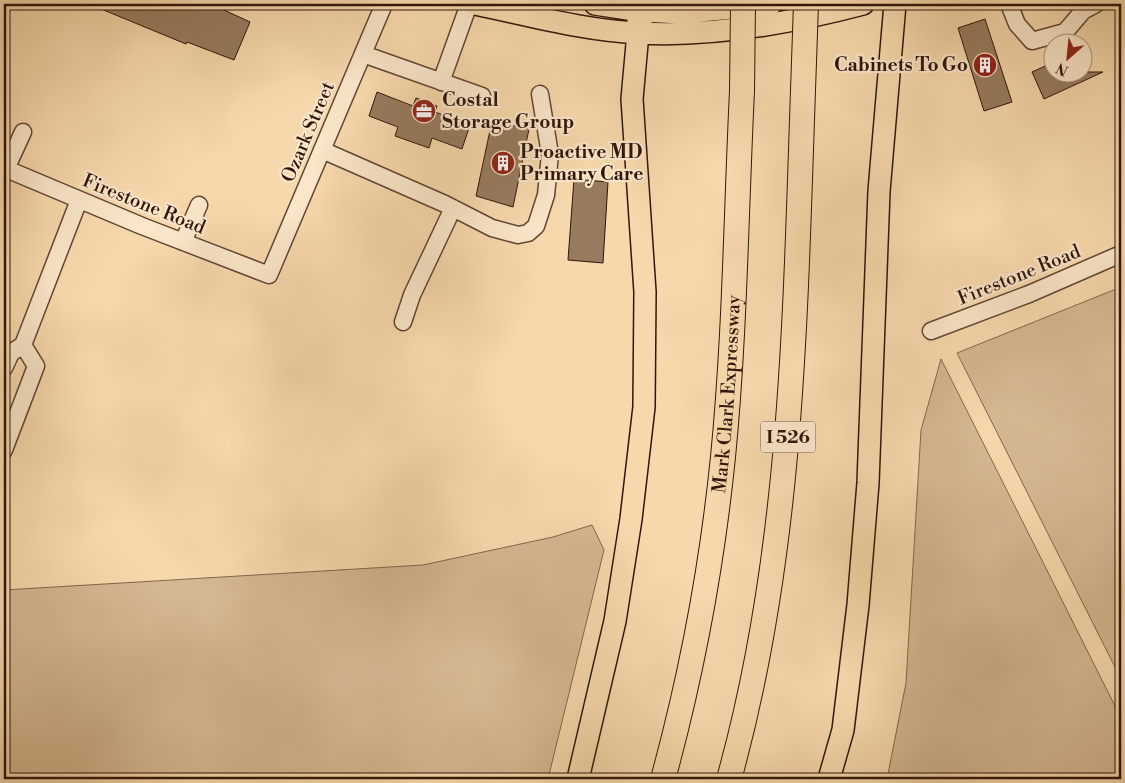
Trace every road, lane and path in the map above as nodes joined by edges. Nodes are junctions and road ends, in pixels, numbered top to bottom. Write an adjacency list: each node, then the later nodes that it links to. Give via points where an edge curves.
1 (384, 4): 13 (street, Ozark Street)
2 (469, 4): 14 (street)
3 (475, 4): 12 (main road, via 542,18)
4 (595, 4): 12 (main road)
5 (744, 4): 33 (highway, Mark Clark Expressway, bridge, via 723,458 700,622)
6 (771, 4): 12 (main road)
7 (806, 4): 31 (highway, I 526, bridge, via 795,338 784,484)
8 (863, 4): 12 (main road, via 774,25 681,34)
9 (895, 4): 36 (main road, via 879,191 868,483 858,605 844,730)
10 (1009, 4): 11 (street, via 1016,24 1032,42 1065,32 1083,11)
11 (1096, 4)
12 (641, 16): 32 (main road, via 632,99 645,292 644,407 615,620)
13 (362, 54): 14 (street); 18 (street, Ozark Street)
14 (441, 82): 16 (street)
15 (540, 94): 22 (street, via 550,154 546,195 536,226 528,233 518,235 492,228)
16 (482, 96)
17 (24, 132): 19 (street)
18 (322, 150): 22 (street); 25 (street, Ozark Street)
19 (5, 169): 20 (street, Firestone Road)
20 (79, 200): 23 (street, Firestone Road); 28 (street)
21 (199, 205): 23 (street)
22 (453, 208): 26 (street, via 412,295)
23 (182, 242): 25 (street, Firestone Road)
24 (1121, 254): 27 (street, Firestone Road, via 1029,294)
25 (269, 275)
26 (403, 322)
27 (931, 331)
28 (23, 346): 29 (street, via 11,353); 30 (street, via 36,366)
29 (4, 368)
30 (4, 450)
31 (775, 548): 34 (highway, I 526, via 756,665); 35 (highway, via 775,623)
32 (578, 779)
33 (663, 779)
34 (729, 779)
35 (745, 779)
36 (829, 779)

